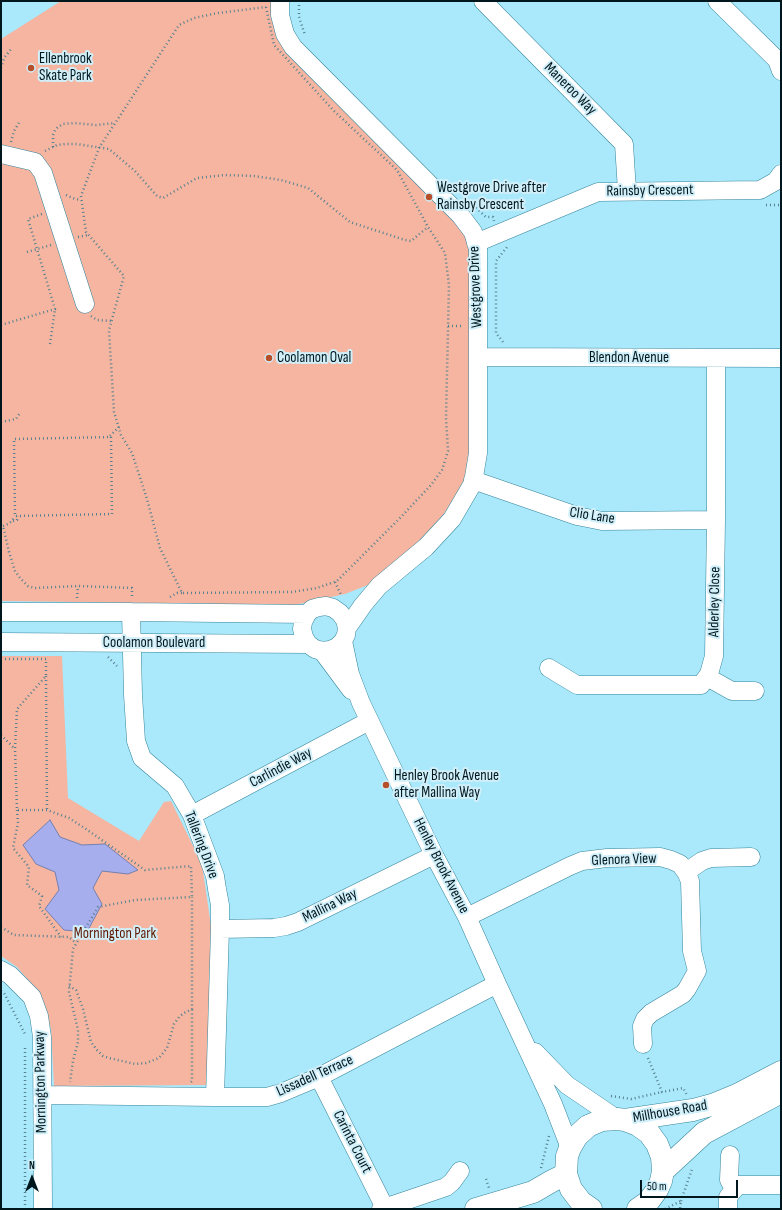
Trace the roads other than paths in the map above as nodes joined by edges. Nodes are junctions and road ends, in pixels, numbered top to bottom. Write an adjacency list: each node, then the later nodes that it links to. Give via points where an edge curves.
1 (280, 1): 8 (street, Westgrove Drive, via 280,15 293,47 461,216 473,232)
2 (484, 1): 7 (street, Maneroo Way, via 624,144)
3 (717, 1): 4 (street, via 777,60)
4 (781, 71)
5 (3, 155): 9 (street, via 35,162 43,173)
6 (781, 174): 7 (street, Rainsby Crescent, via 776,181 760,190)
7 (628, 192): 8 (street, Rainsby Crescent, via 598,192)
8 (476, 243): 10 (street, Westgrove Drive)
9 (85, 304)
10 (478, 357): 11 (street, Blendon Avenue); 13 (street, Westgrove Drive, via 478,453)
11 (716, 358): 12 (street, Blendon Avenue); 14 (street, Alderley Close)
12 (781, 358)
13 (473, 480): 14 (street, Clio Lane, via 577,516 602,521); 15 (street, Westgrove Drive, via 452,519 426,548)
14 (716, 520): 25 (street, Alderley Close, via 714,656)
15 (379, 586): 17 (street, Westgrove Drive); 20 (street, Westgrove Drive, via 363,605)
16 (132, 606): 18 (street, Coolamon Boulevard); 19 (street, Coolamon Boulevard); 22 (street, Tallering Drive)
17 (333, 608): 19 (street, via 319,607); 20 (street, via 345,620)
18 (1, 612)
19 (307, 614): 23 (street, via 302,629 304,637)
20 (345, 635): 23 (street, via 337,647 330,650); 27 (street, Henley Brook Avenue, via 350,674)
21 (1, 642): 22 (street, Coolamon Boulevard)
22 (132, 643): 23 (street, Coolamon Boulevard); 29 (street, Tallering Drive, via 136,741 142,758 175,786)
23 (315, 647): 27 (street, Henley Brook Avenue)
24 (549, 668): 25 (street, via 577,686 701,685)
25 (707, 677): 26 (street, via 732,691)
26 (755, 691)
27 (361, 703): 28 (street, Henley Brook Avenue)
28 (369, 721): 29 (street, Carlindie Way); 30 (street, Henley Brook Avenue)
29 (192, 815): 34 (street, Tallering Drive, via 215,876 220,905)
30 (434, 855): 33 (street, Henley Brook Avenue); 34 (street, Mallina Way, via 298,922 274,928)
31 (751, 857): 32 (street, via 711,858)
32 (686, 872): 33 (street, Glenora View, via 680,864 660,857 582,861); 38 (street, via 690,881 692,951 697,971 683,994 645,1019 642,1026)
33 (467, 917): 36 (street, Henley Brook Avenue)
34 (220, 929): 43 (street, Tallering Drive)
35 (1, 970): 42 (street, Mornington Parkway, via 10,975 32,997 39,1016)
36 (497, 984): 37 (street, Henley Brook Avenue); 40 (street, Lissadell Terrace)
37 (519, 1031): 44 (street, Henley Brook Avenue, via 538,1056 567,1085); 45 (street, Henley Brook Avenue, via 554,1104)
38 (643, 1044)
39 (781, 1072): 44 (main road, Millhouse Road, via 715,1104 693,1110)
40 (319, 1076): 43 (street, Lissadell Terrace, via 267,1097); 52 (street, Carinta Court)
41 (781, 1092): 51 (main road, Millhouse Road, via 704,1133)
42 (43, 1095): 43 (street, Lissadell Terrace, via 73,1087); 53 (street, Mornington Parkway)
43 (215, 1097)
44 (621, 1119): 45 (main road, Millhouse Road, via 602,1120 588,1126 577,1136); 51 (main road, via 638,1125 649,1133 657,1144 662,1157)
45 (570, 1148): 48 (main road)
46 (730, 1155): 50 (street, via 729,1180)
47 (460, 1171): 52 (street, Carinta Court, via 446,1187)
48 (566, 1174): 54 (main road, via 534,1192); 55 (main road, via 571,1189 581,1202)
49 (781, 1185): 50 (street, via 738,1185)
50 (734, 1189): 57 (street, via 728,1196)
51 (661, 1195): 56 (main road, Millhouse Road)
52 (383, 1208)
53 (43, 1209)
54 (476, 1209)
55 (591, 1209)
56 (638, 1209)
57 (728, 1209)

